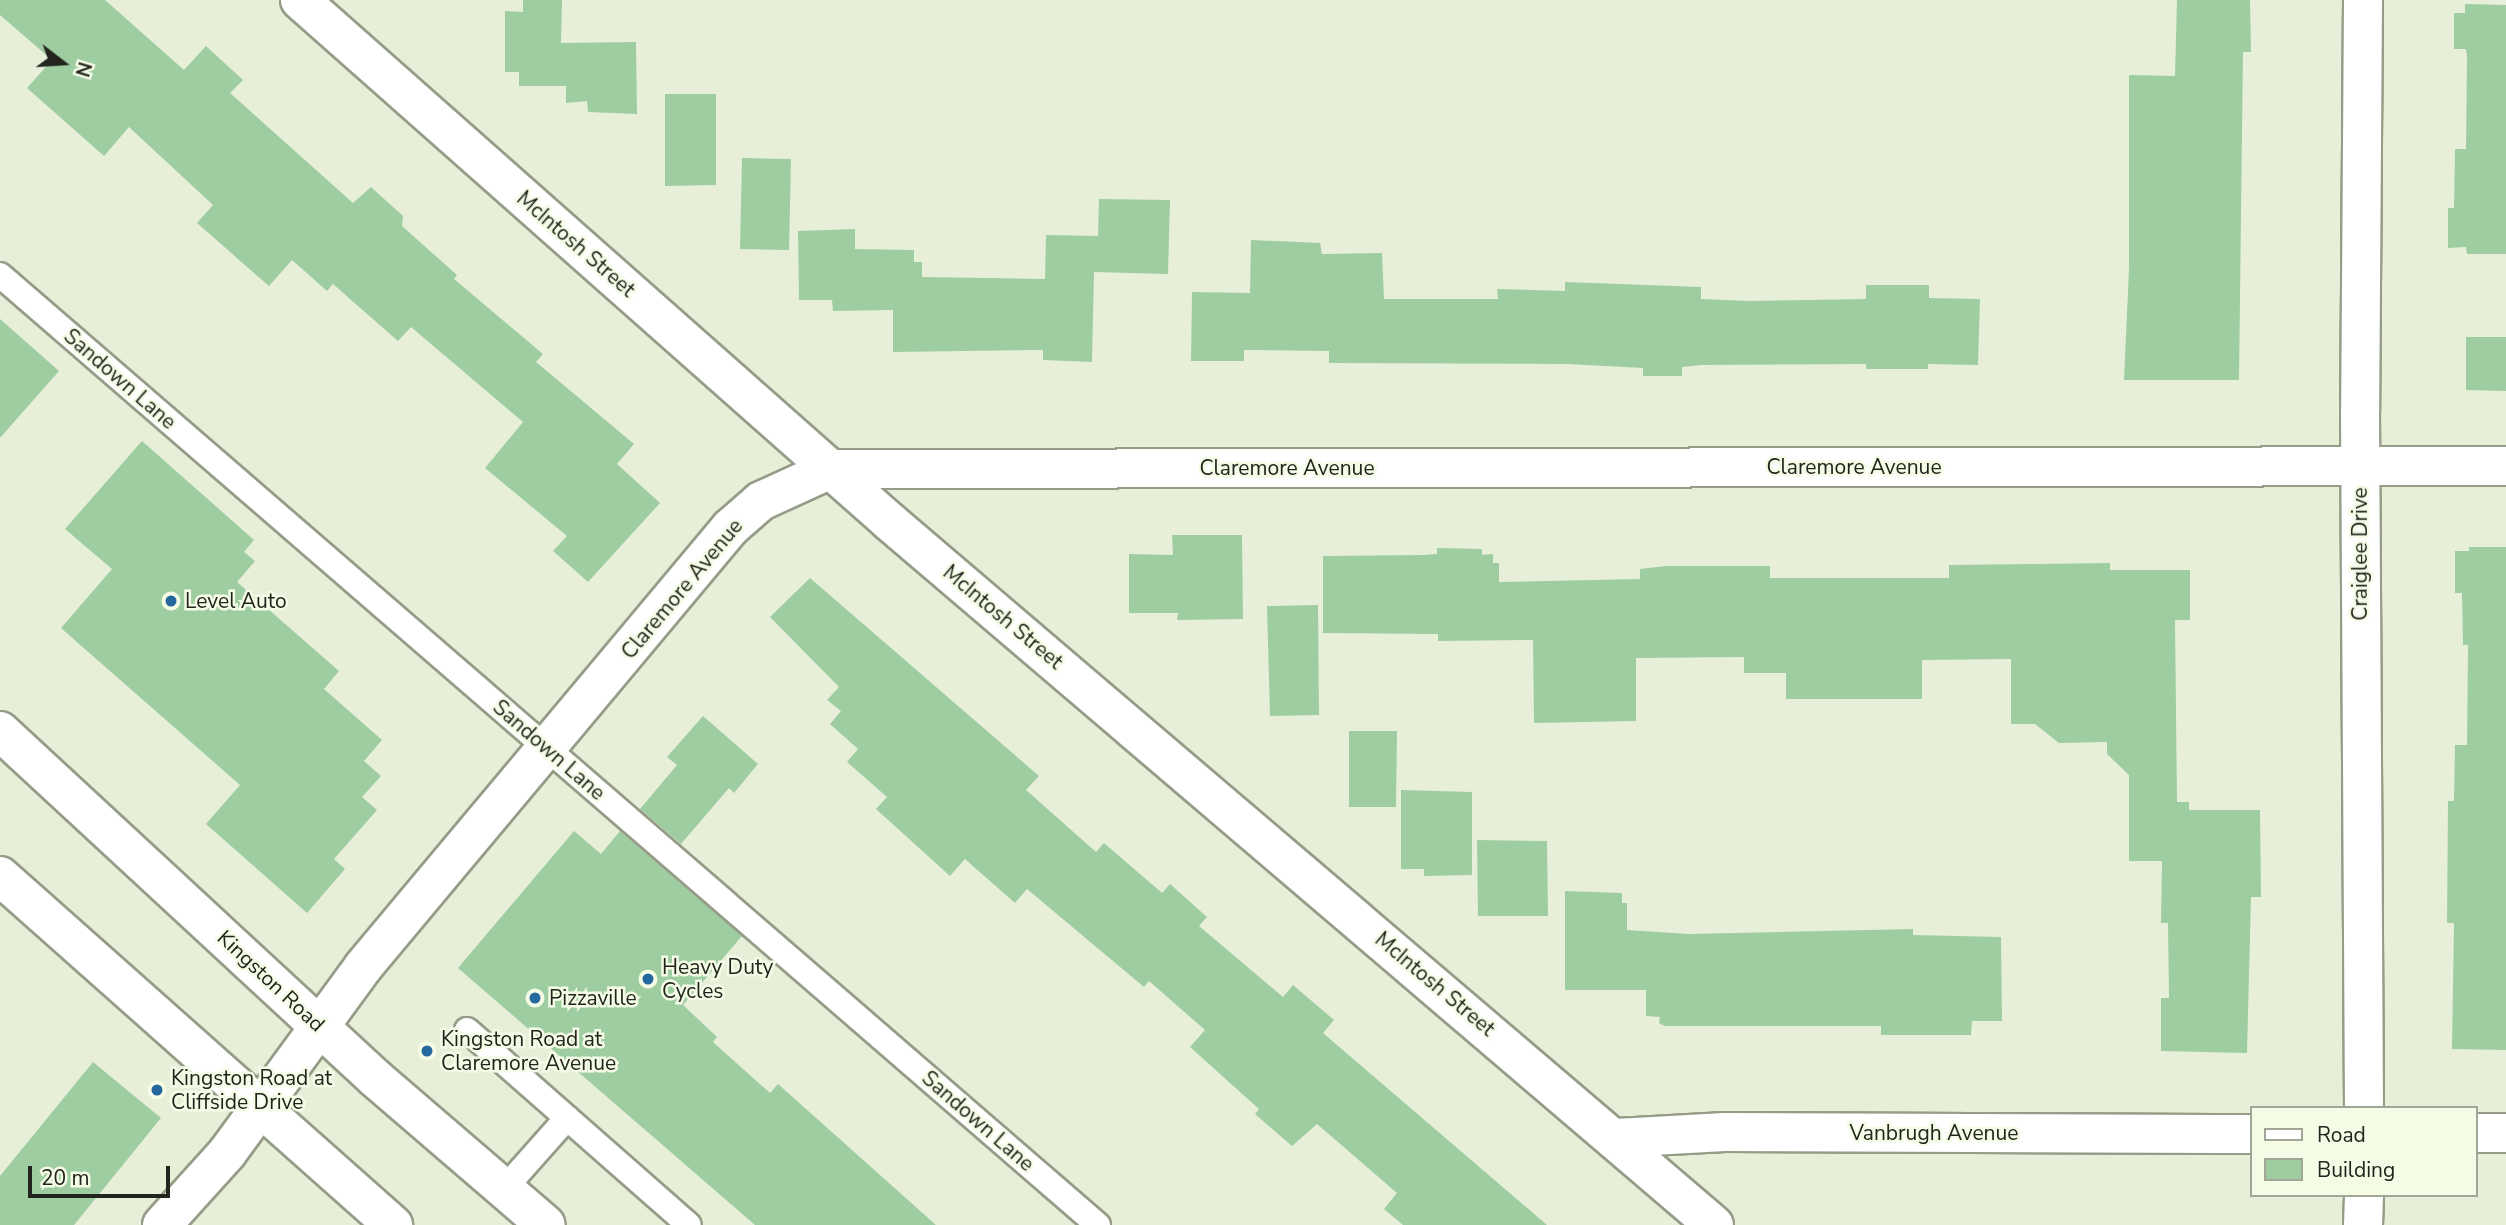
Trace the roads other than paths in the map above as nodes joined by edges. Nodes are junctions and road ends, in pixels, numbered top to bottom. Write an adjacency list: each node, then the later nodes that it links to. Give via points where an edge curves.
1 (300, 0): 6 (street, McIntosh Street)
2 (2362, 0): 4 (street, Craiglee Drive)
3 (0, 275): 8 (lane, Sandown Lane)
4 (2360, 466): 5 (street, Claremore Avenue); 6 (street, Claremore Avenue); 12 (street, Craiglee Drive)
5 (2506, 467)
6 (831, 469): 8 (street, Claremore Avenue, via 761,501 730,528); 18 (street, McIntosh Street)
7 (0, 731): 10 (street, Kingston Road)
8 (547, 748): 10 (street, Claremore Avenue, via 363,967); 25 (lane, Sandown Lane)
9 (0, 876): 13 (street, via 210,1059)
10 (320, 1027): 13 (street, Claremore Avenue); 19 (street, Kingston Road)
11 (467, 1030): 14 (lane)
12 (2364, 1106)
13 (259, 1111): 21 (street, Claremore Avenue); 22 (street)
14 (567, 1118): 19 (lane); 24 (lane)
15 (2478, 1133): 16 (street)
16 (2506, 1133)
17 (2250, 1134): 18 (street, Vanbrugh Avenue, via 1725,1132)
18 (1615, 1138): 26 (street, McIntosh Street)
19 (504, 1189): 23 (street, Kingston Road)
20 (2364, 1197): 27 (street)
21 (162, 1225)
22 (393, 1225)
23 (546, 1225)
24 (689, 1225)
25 (1098, 1225)
26 (1714, 1225)
27 (2363, 1225)

